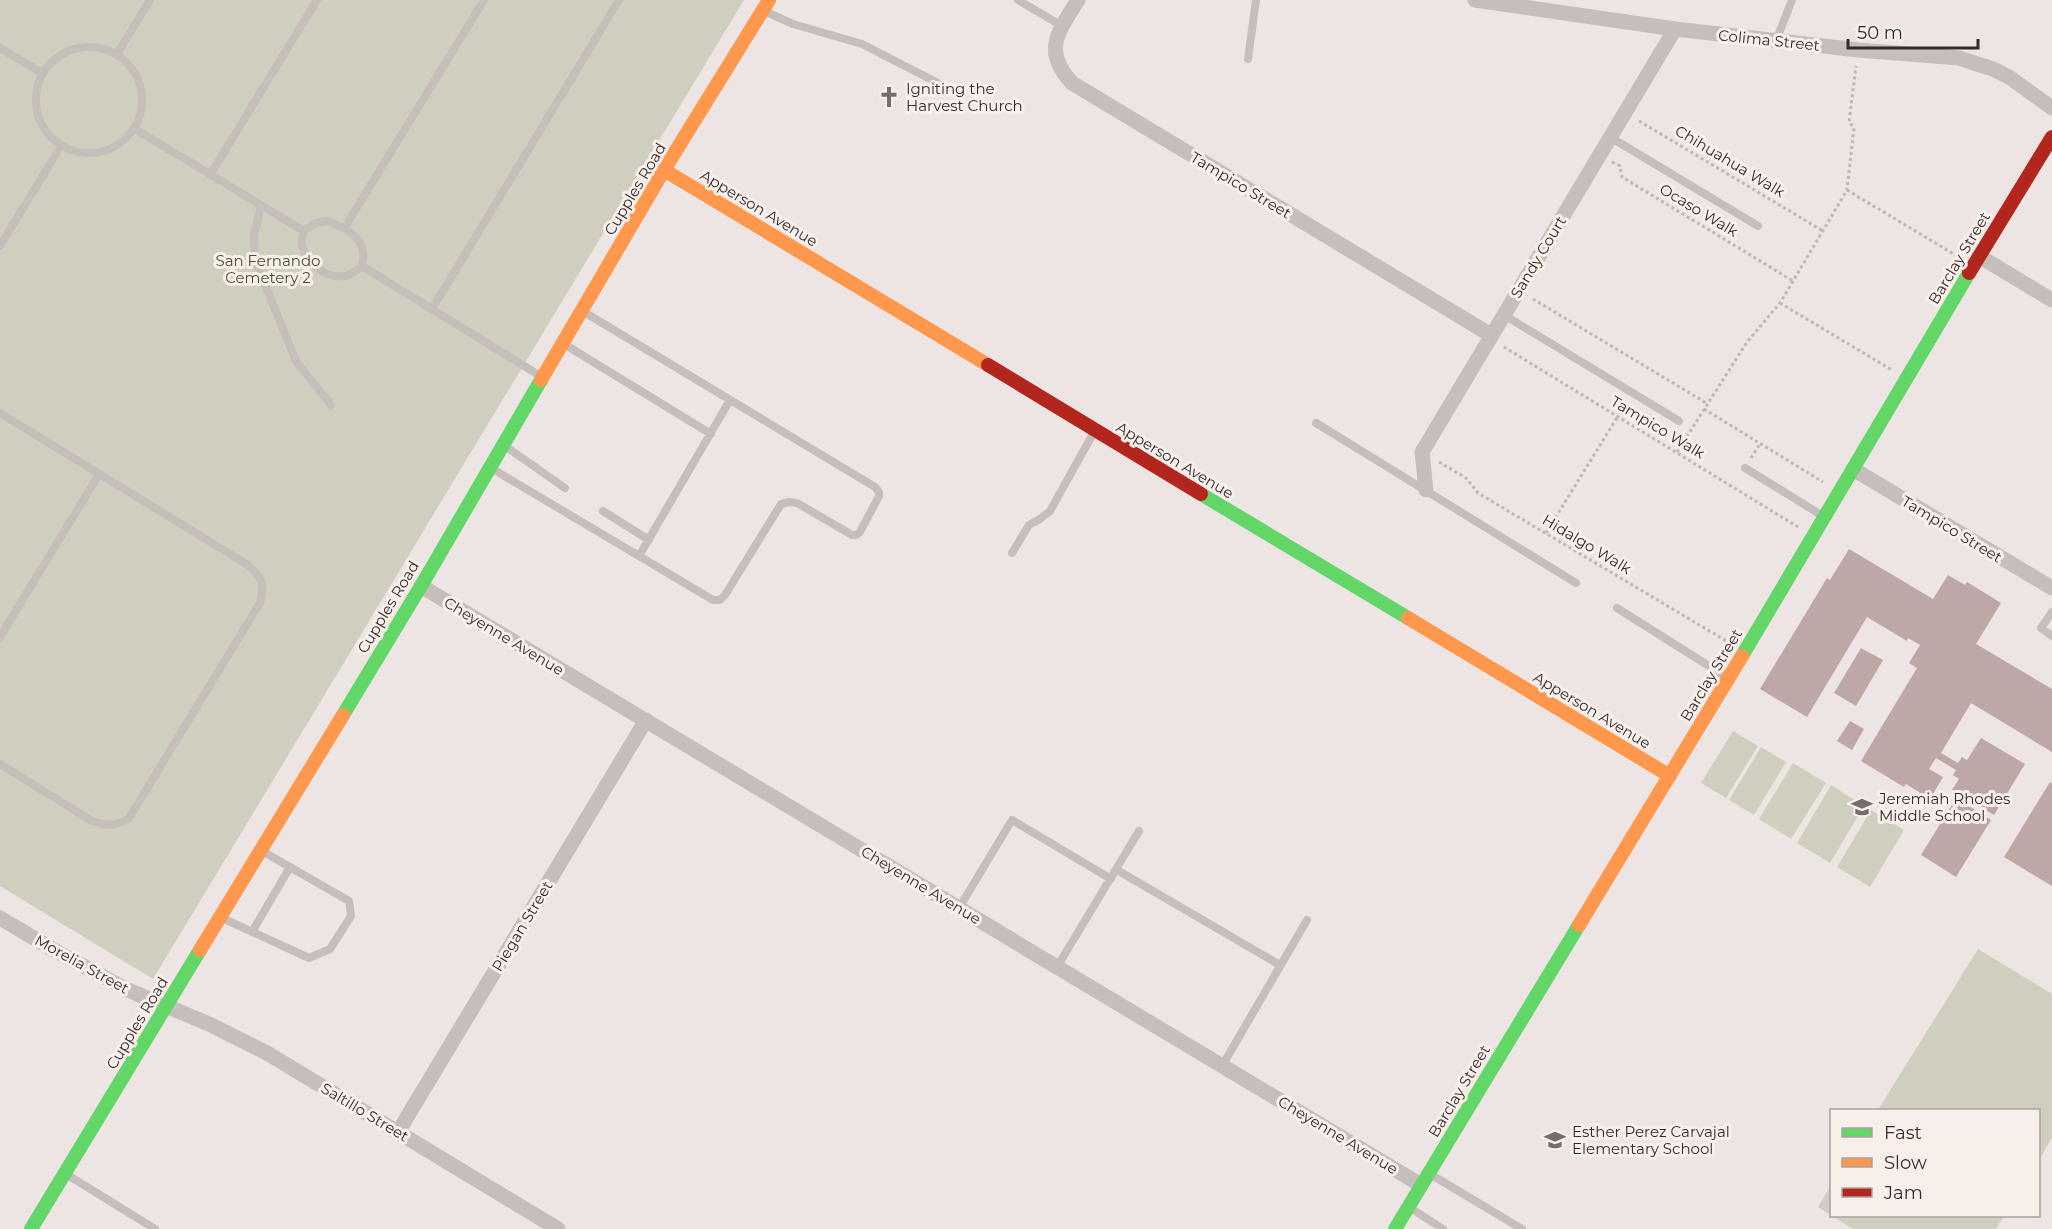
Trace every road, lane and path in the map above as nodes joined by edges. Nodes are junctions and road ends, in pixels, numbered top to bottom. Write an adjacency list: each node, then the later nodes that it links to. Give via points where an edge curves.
1 (150, 0): 17 (lane)
2 (317, 0): 29 (lane)
3 (484, 0): 33 (lane)
4 (619, 0): 43 (lane)
5 (1018, 0): 12 (lane)
6 (1256, 0): 18 (lane)
7 (1475, 0): 11 (street, Colima Street)
8 (1792, 0): 14 (lane)
9 (1076, 1): 12 (street, Tampico Street)
10 (766, 5): 20 (lane, via 793,24 862,44); 28 (street, Cupples Road)
11 (1554, 6): 13 (street, Colima Street)
12 (1062, 26): 46 (street, Tampico Street, via 1054,48 1058,66 1072,83)
13 (1675, 29): 14 (street, Colima Street); 22 (street, Sandy Court)
14 (1776, 41): 16 (street, Colima Street)
15 (0, 48): 19 (lane)
16 (1858, 50): 21 (street, Colima Street, via 1959,58 1976,63 2009,77); 30 (path, via 1849,122 1854,128)
17 (117, 54): 19 (lane, via 97,48 76,48 57,57); 23 (lane, via 132,69 141,88 142,109)
18 (1248, 59)
19 (42, 73): 26 (lane, via 36,92 37,113 46,132)
20 (938, 83)
21 (2052, 108)
22 (1624, 112): 24 (street, Sandy Court); 35 (path, Chihuahua Walk)
23 (135, 129): 26 (lane, via 121,143 102,152 81,153); 29 (lane)
24 (1610, 137): 27 (street, Sandy Court); 32 (lane)
25 (2052, 137): 37 (street, Barclay Street)
26 (61, 146): 36 (lane)
27 (1599, 155): 39 (path, Ocaso Walk, via 1620,166 1622,177); 40 (street, Sandy Court)
28 (664, 170): 44 (street, Cupples Road); 58 (street, Apperson Avenue)
29 (210, 175): 31 (lane)
30 (1847, 190): 35 (path); 37 (path)
31 (261, 205): 34 (lane); 52 (lane, via 254,235 255,260 296,361)
32 (1758, 226)
33 (345, 227): 34 (lane, via 327,221); 38 (lane, via 359,240 365,255)
34 (304, 231): 38 (lane, via 301,244 308,259 321,271 348,276)
35 (1823, 231): 39 (path)
36 (0, 246)
37 (1976, 261): 41 (street); 49 (street, Barclay Street)
38 (362, 266): 43 (lane)
39 (1793, 281): 42 (path)
40 (1518, 290): 45 (street, Sandy Court); 51 (path)
41 (2052, 300)
42 (1780, 303): 49 (path); 51 (path, via 1747,342)
43 (432, 309): 48 (lane)
44 (582, 310): 47 (street, Cupples Road); 50 (lane)
45 (1504, 315): 46 (street, Sandy Court); 56 (lane)
46 (1490, 337): 55 (path, Tampico Walk); 61 (street, Sandy Court)
47 (563, 343): 48 (street, Cupples Road); 59 (lane)
48 (543, 377): 60 (street, Cupples Road)
49 (1906, 379): 65 (street, Barclay Street)
50 (730, 400): 59 (lane); 76 (lane, via 875,487 879,496 860,532 852,534 797,503 781,504 720,600 713,600)
51 (1708, 404): 53 (path)
52 (331, 405)
53 (1704, 410): 62 (path); 69 (path)
54 (0, 413): 66 (lane)
55 (1618, 416): 62 (path, Tampico Walk); 72 (path)
56 (1679, 421)
57 (1316, 423): 68 (lane)
58 (1095, 430): 75 (lane, via 1050,510 1029,525); 88 (street, Apperson Avenue)
59 (711, 434): 74 (lane)
60 (503, 445): 63 (street, Cupples Road); 67 (lane)
61 (1422, 452): 68 (street); 72 (path, Hidalgo Walk, via 1466,478 1478,493)
62 (1677, 452): 73 (path, Tampico Walk)
63 (490, 468): 76 (lane); 78 (street, Cupples Road)
64 (1745, 468): 71 (lane)
65 (1853, 470): 69 (street, Barclay Street); 79 (street, Tampico Street)
66 (99, 474): 83 (lane); 87 (lane, via 248,565 261,577 260,603 129,818 118,825 92,821)
67 (565, 488)
68 (1426, 490): 77 (lane)
69 (1840, 492): 71 (street, Barclay Street)
70 (603, 511): 74 (lane)
71 (1824, 517): 73 (street, Barclay Street)
72 (1546, 533): 84 (path, Hidalgo Walk)
73 (1813, 536): 84 (street, Barclay Street)
74 (649, 540): 76 (lane)
75 (1012, 553)
76 (639, 556)
77 (1576, 583)
78 (421, 586): 86 (street, Cheyenne Avenue); 90 (street, Cupples Road)
79 (2052, 588)
80 (1617, 609): 85 (lane)
81 (2052, 612): 82 (lane, via 2041,628)
82 (2052, 636)
83 (0, 637)
84 (1745, 652): 85 (street, Barclay Street)
85 (1729, 678): 88 (street, Barclay Street)
86 (646, 720): 94 (street, Cheyenne Avenue); 103 (street, Piegan Street)
87 (0, 764)
88 (1670, 776): 105 (street, Barclay Street)
89 (1139, 831): 92 (lane)
90 (261, 850): 91 (lane); 96 (street, Cupples Road)
91 (290, 867): 98 (lane); 98 (lane, via 349,901 351,916 330,949 309,958)
92 (1117, 870): 93 (lane); 99 (lane)
93 (1111, 879): 94 (lane, via 1012,820); 100 (lane)
94 (959, 908): 100 (street, Cheyenne Avenue)
95 (0, 918): 101 (street, Morelia Street, via 119,985)
96 (221, 918): 98 (lane); 101 (street, Cupples Road)
97 (1307, 920): 99 (lane)
98 (252, 932)
99 (1280, 965): 102 (lane)
100 (1057, 967): 102 (street, Cheyenne Avenue)
101 (167, 1007): 103 (street, Saltillo Street, via 267,1053); 104 (street, Cupples Road)
102 (1222, 1066): 105 (street, Cheyenne Avenue)
103 (398, 1132): 109 (street, Saltillo Street)
104 (65, 1173): 107 (street, Cupples Road); 108 (lane)
105 (1425, 1179): 106 (street, Barclay Street); 112 (lane)
106 (1408, 1207): 110 (street, Barclay Street); 111 (lane)
107 (31, 1229)
108 (155, 1229)
109 (558, 1229)
110 (1395, 1229)
111 (1443, 1229)
112 (1522, 1229)

